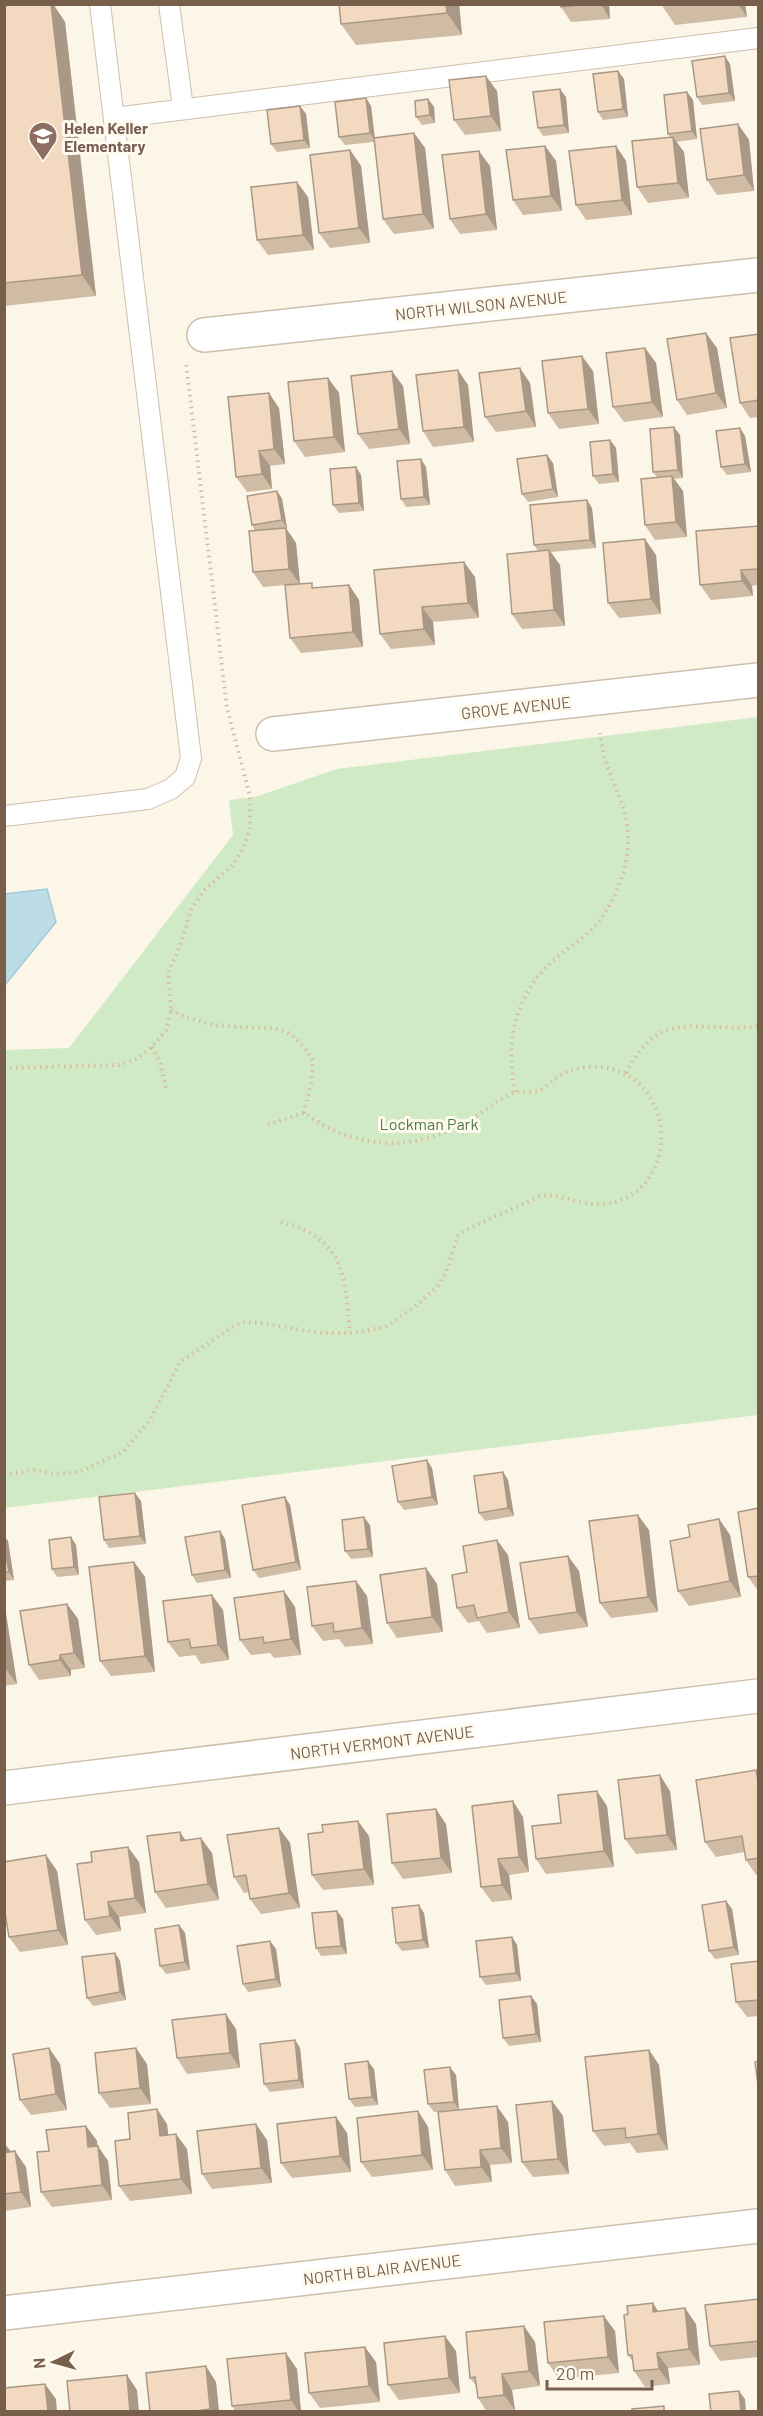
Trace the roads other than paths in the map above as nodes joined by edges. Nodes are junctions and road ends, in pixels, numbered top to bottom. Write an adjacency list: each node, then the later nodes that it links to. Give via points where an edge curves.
1 (100, 4): 5 (lane)
2 (169, 4): 4 (lane)
3 (759, 38): 4 (lane)
4 (183, 108): 5 (lane)
5 (114, 118): 10 (lane, via 191,758 185,777 171,789 148,799)
6 (759, 275): 7 (street, NORTH WILSON AVENUE)
7 (204, 335)
8 (759, 680): 9 (street, GROVE AVENUE)
9 (273, 734)
10 (4, 816)
11 (759, 1696): 12 (street, NORTH VERMONT AVENUE)
12 (4, 1788)
13 (759, 2226): 14 (street, NORTH BLAIR AVENUE)
14 (4, 2313)

